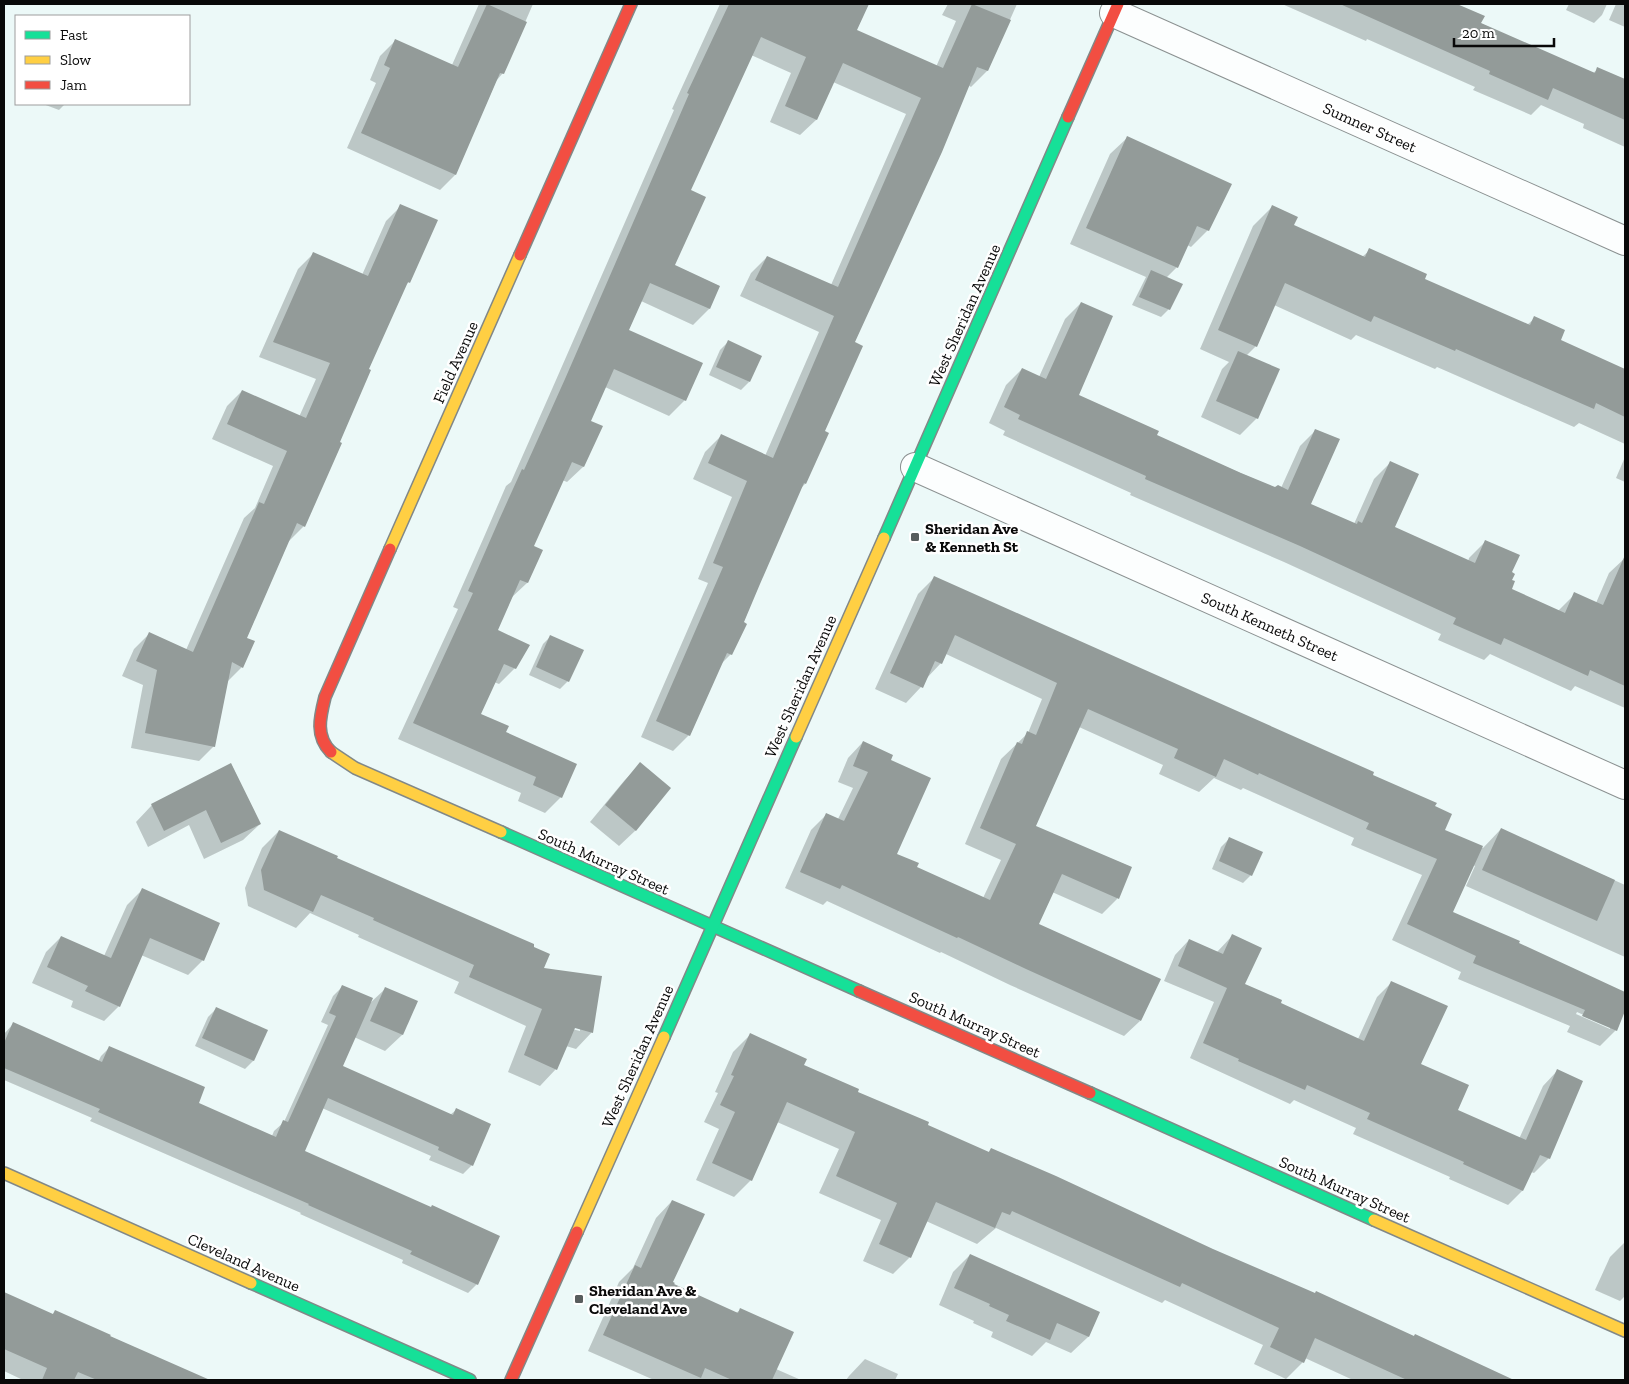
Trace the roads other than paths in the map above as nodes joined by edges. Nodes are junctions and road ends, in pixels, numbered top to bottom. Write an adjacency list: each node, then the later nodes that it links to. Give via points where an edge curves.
1 (631, 4): 5 (street, Field Avenue, via 325,697 319,723)
2 (1116, 8): 3 (street, Sumner Street); 4 (street, West Sheridan Avenue)
3 (1625, 241)
4 (915, 467): 6 (street, South Kenneth Street); 7 (street, West Sheridan Avenue)
5 (320, 737): 7 (street, South Murray Street, via 327,750 355,768)
6 (1625, 785)
7 (713, 926): 9 (street, South Murray Street); 11 (street, West Sheridan Avenue)
8 (4, 1173): 10 (street, Cleveland Avenue)
9 (1625, 1331)
10 (470, 1380)
11 (511, 1380)

